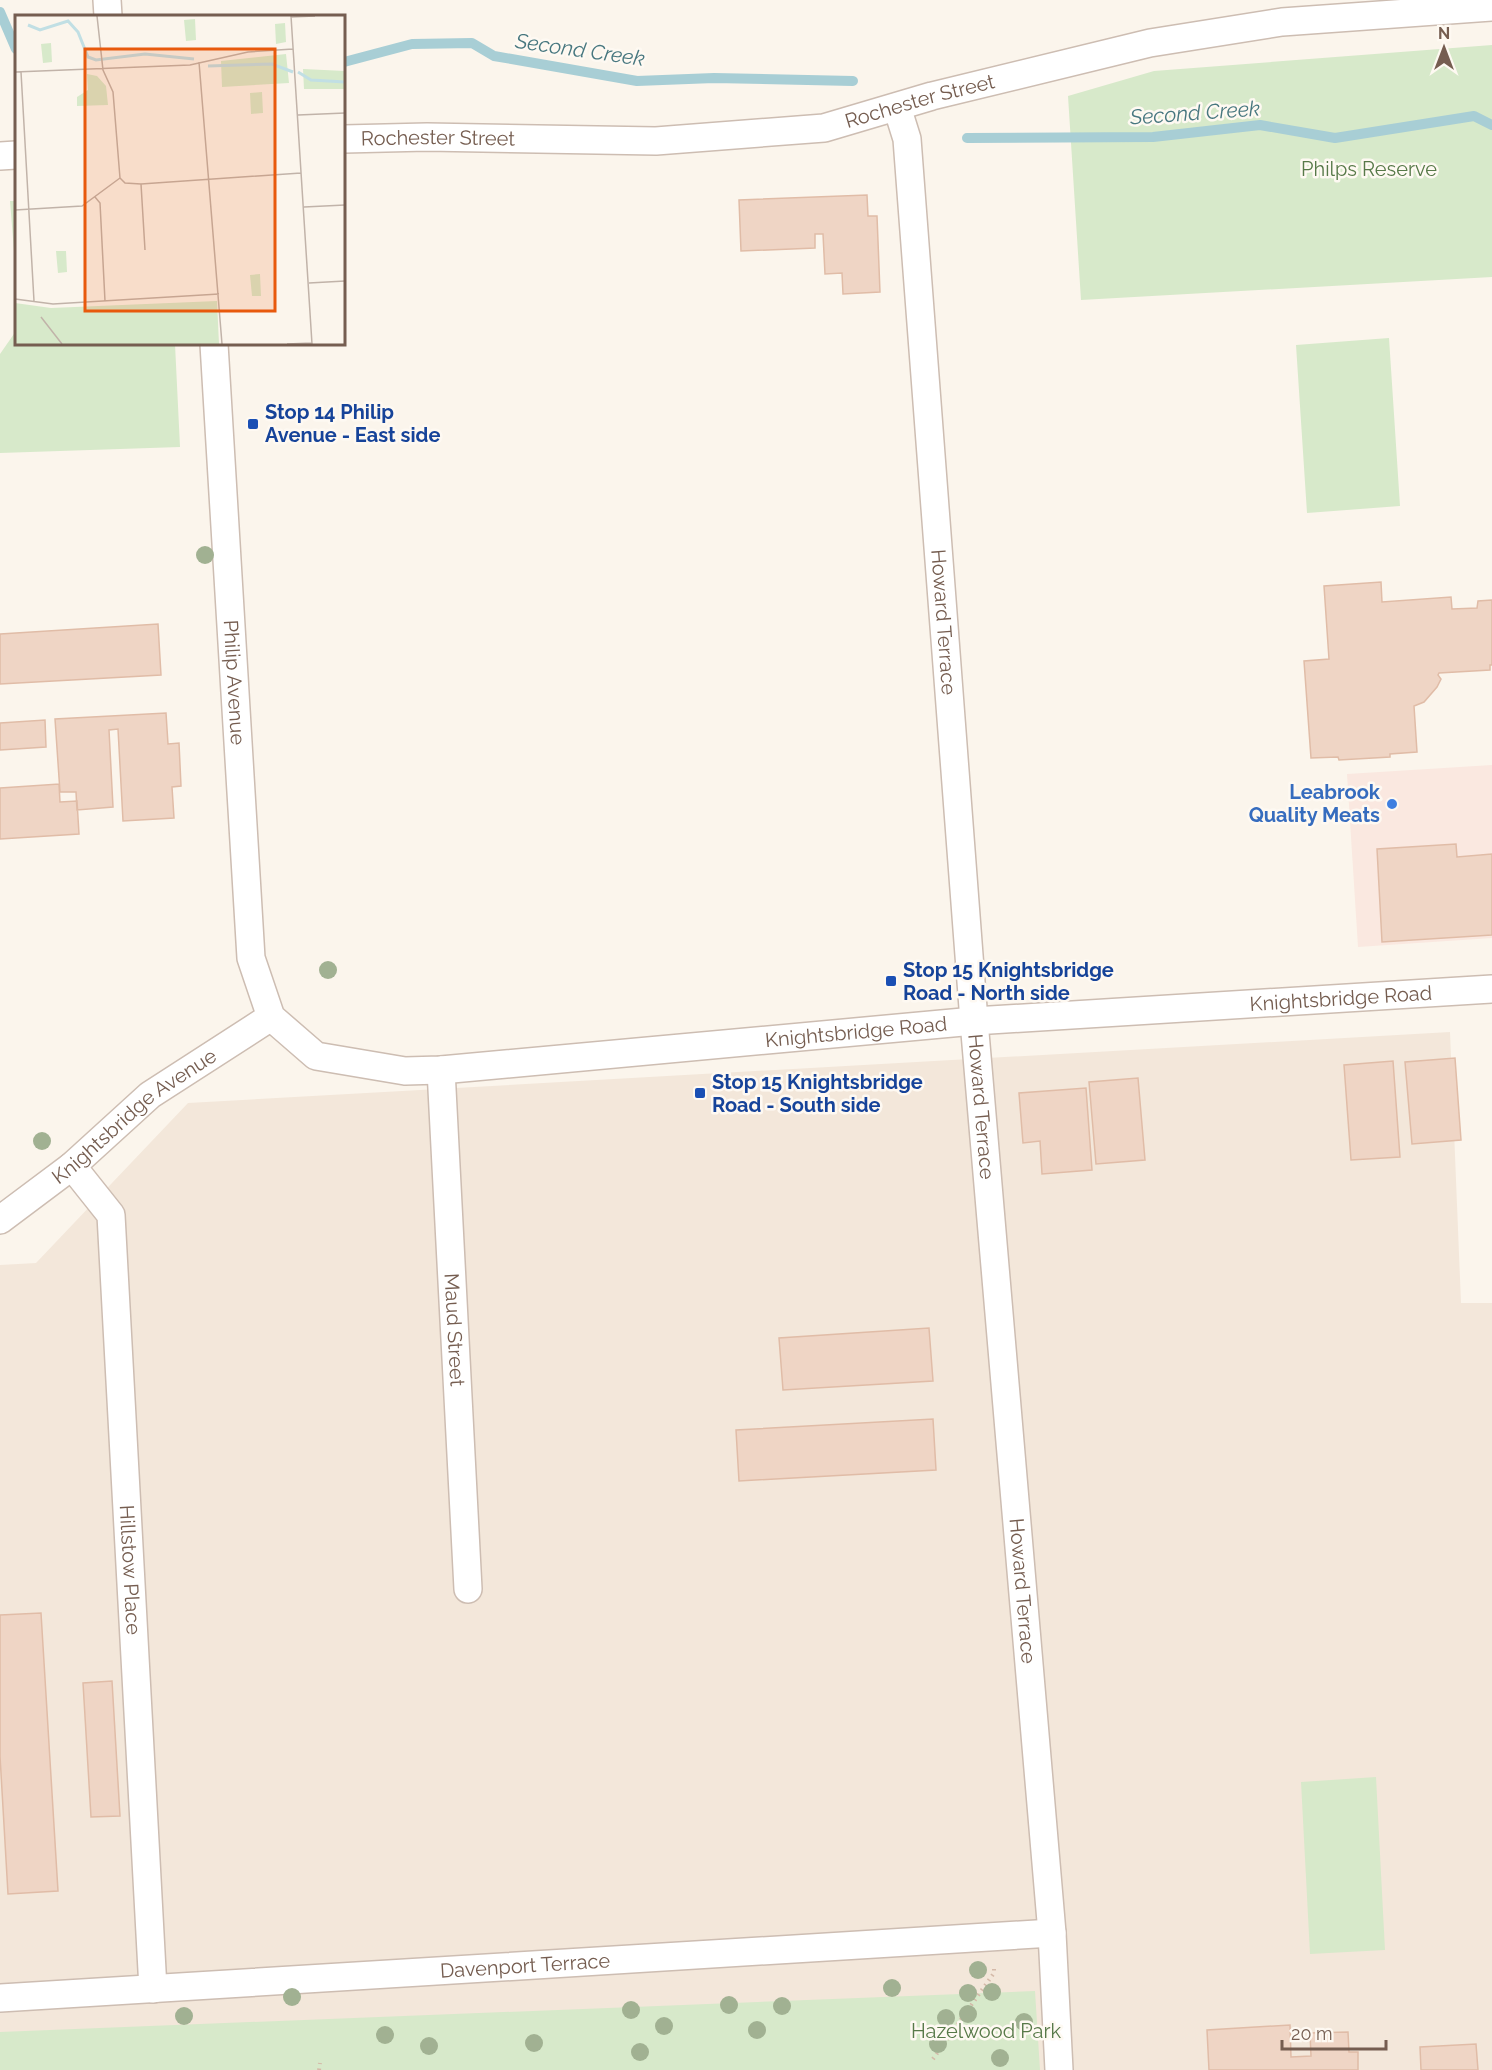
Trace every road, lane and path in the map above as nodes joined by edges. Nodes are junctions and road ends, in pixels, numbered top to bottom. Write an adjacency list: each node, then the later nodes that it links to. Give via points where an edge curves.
1 (107, 0): 3 (street)
2 (1492, 8): 4 (street, Rochester Street, via 1282,22 1150,43)
3 (108, 15)
4 (897, 107): 5 (street, Rochester Street, via 824,128 656,141); 11 (street, Howard Terrace, via 908,148)
5 (345, 139)
6 (15, 155): 7 (street)
7 (0, 156)
8 (214, 345): 10 (street, Philip Avenue, via 251,958)
9 (1492, 990): 11 (street, Knightsbridge Road)
10 (271, 1017): 12 (street, Knightsbridge Road, via 316,1056 405,1071); 13 (street, Knightsbridge Avenue, via 150,1095)
11 (974, 1021): 12 (street, Knightsbridge Road); 16 (street, Howard Terrace)
12 (441, 1070): 15 (street, Maud Street)
13 (72, 1166): 14 (street, Knightsbridge Avenue); 18 (street, Hillstow Place, via 111,1215)
14 (0, 1220)
15 (468, 1589)
16 (1052, 1934): 18 (street, Davenport Terrace); 23 (street, Howard Terrace)
17 (994, 1963): 20 (path, via 994,1973)
18 (153, 1989): 19 (street, Davenport Terrace)
19 (0, 1998)
20 (933, 2059)
21 (320, 2063): 22 (path)
22 (319, 2070)
23 (1059, 2070)

